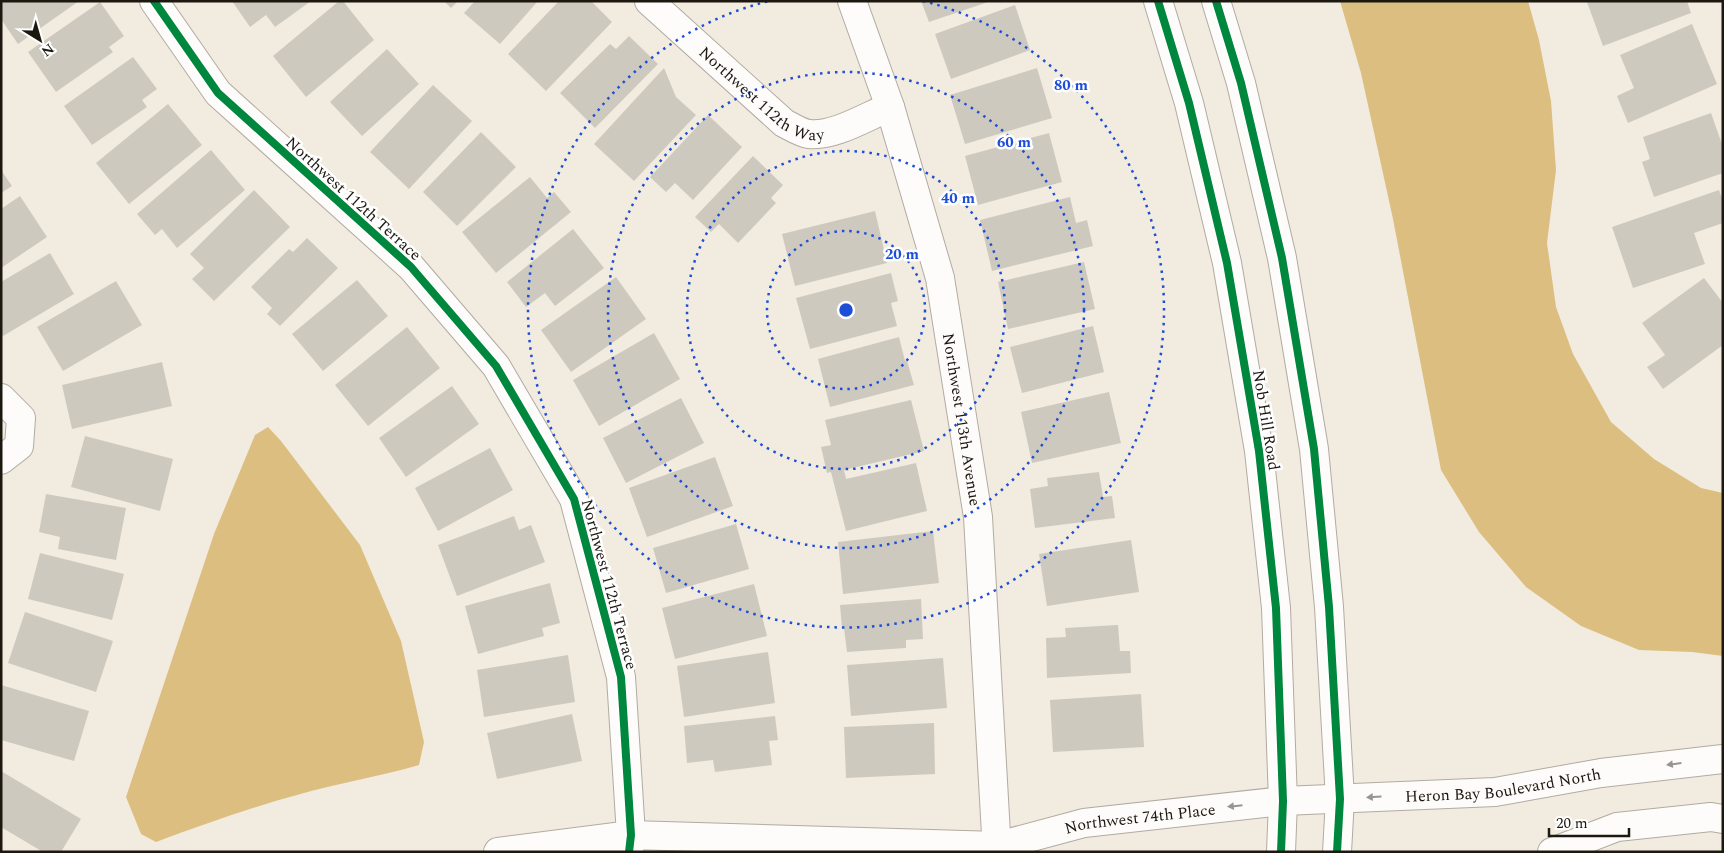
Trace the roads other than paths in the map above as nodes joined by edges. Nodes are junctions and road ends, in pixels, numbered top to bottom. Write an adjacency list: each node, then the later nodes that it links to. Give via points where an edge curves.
1 (154, 1): 13 (street, Northwest 112th Terrace, via 218,93 411,267 496,366 574,499 621,677)
2 (649, 1): 6 (street, Northwest 112th Way, via 784,123 797,130 808,134 831,132)
3 (852, 1): 6 (street, Northwest 113th Avenue)
4 (1158, 1): 11 (street, Nob Hill Road, via 1189,103 1227,263 1259,451 1276,608)
5 (1216, 1): 10 (street, via 1241,83 1282,258 1314,449 1329,607)
6 (890, 107): 14 (street, Northwest 113th Avenue, via 940,278 978,517)
7 (1, 398): 8 (street, via 21,418 19,446)
8 (1, 460)
9 (1723, 759): 10 (street, Heron Bay Boulevard North, one-way to 10, via 1601,774 1495,792)
10 (1340, 799): 11 (street, Heron Bay Boulevard North); 18 (street)
11 (1283, 801): 14 (street, Northwest 74th Place, one-way to 14, via 1084,823); 17 (street, Nob Hill Road)
12 (1723, 818): 19 (street, via 1617,827)
13 (630, 844): 14 (street, Northwest 74th Place); 15 (street, Northwest 74th Place)
14 (998, 849): 16 (street, Northwest 74th Place)
15 (498, 852)
16 (1038, 852)
17 (1280, 852)
18 (1337, 852)
19 (1552, 852)

